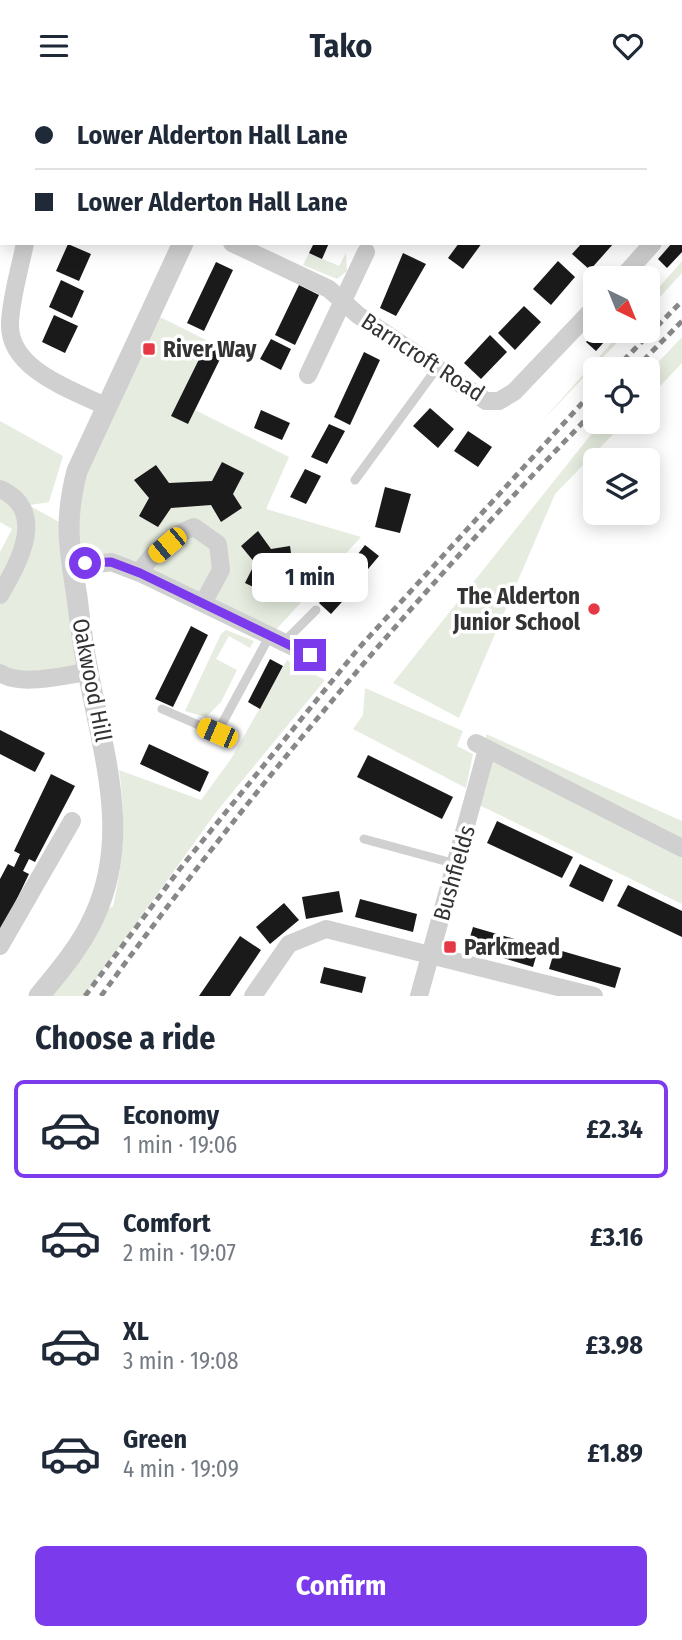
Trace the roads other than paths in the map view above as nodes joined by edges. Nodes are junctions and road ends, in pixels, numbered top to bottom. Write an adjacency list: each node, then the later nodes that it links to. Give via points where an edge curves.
1 (25, 245): 11 (street, via 10,324 12,342 42,374)
2 (182, 245): 11 (street, Oakwood Hill)
3 (236, 245): 7 (street, Barncroft Road, via 329,289)
4 (651, 245): 6 (street)
5 (366, 252): 7 (street)
6 (633, 266)
7 (342, 301): 9 (street, Barncroft Road); 10 (street)
8 (583, 319): 9 (street, Barncroft Road, via 499,401 486,401)
9 (437, 368): 12 (lane)
10 (308, 375)
11 (107, 407): 14 (street, Oakwood Hill, via 77,471 69,502)
12 (355, 480)
13 (0, 489): 16 (street, via 16,500 27,531 24,553)
14 (72, 568): 15 (street, via 111,562); 21 (street, Oakwood Hill)
15 (140, 573): 17 (street); 17 (street, via 185,530 194,527 205,532 218,544 221,570)
16 (0, 595)
17 (203, 603): 19 (street)
18 (316, 610): 19 (lane)
19 (276, 640): 20 (street); 23 (lane, via 217,733)
20 (310, 655)
21 (88, 672): 22 (street, via 21,678); 30 (street, Oakwood Hill, via 110,782 111,857 94,918 66,964)
22 (0, 673)
23 (162, 709)
24 (72, 821): 28 (street)
25 (364, 839): 27 (lane)
26 (682, 848): 27 (street, Bushfields, via 482,746)
27 (456, 864): 29 (street, Bushfields)
28 (0, 946)
29 (430, 955): 31 (street, via 326,929 289,944); 32 (street, Bushfields); 33 (street)
30 (39, 996)
31 (253, 996)
32 (419, 996)
33 (594, 996)

